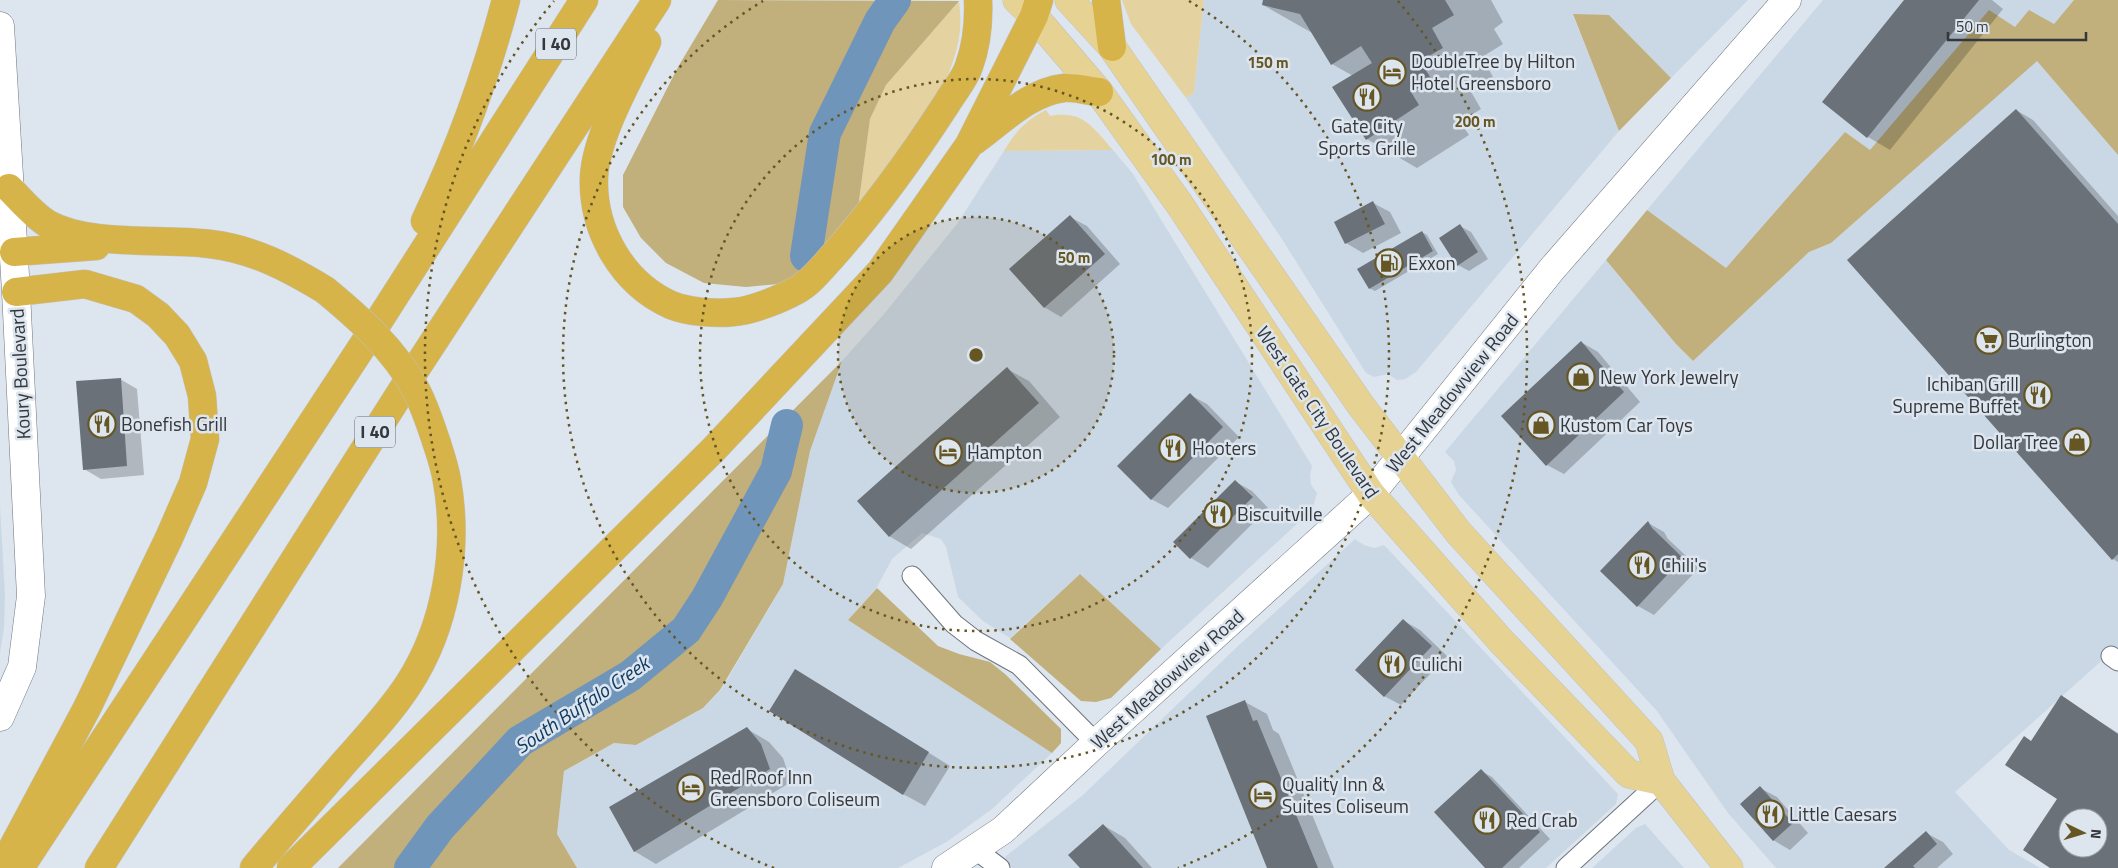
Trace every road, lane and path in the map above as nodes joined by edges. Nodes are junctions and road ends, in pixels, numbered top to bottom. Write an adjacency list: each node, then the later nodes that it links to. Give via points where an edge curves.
1 (506, 0): 18 (highway, via 492,52 447,176)
2 (584, 0): 18 (highway, I 40)
3 (658, 0): 28 (highway, I 40, via 406,384)
4 (667, 0): 5 (highway, via 602,141 594,176 598,214 607,242 625,270 645,289 672,305 735,312 773,301 798,289 848,238 906,164 968,68 979,32)
5 (978, 0)
6 (1070, 0): 11 (main road, West Gate City Boulevard)
7 (1106, 0): 11 (highway)
8 (1788, 0): 19 (street, West Meadowview Road, via 1552,269)
9 (1030, 5): 12 (main road, West Gate City Boulevard); 13 (highway)
10 (0, 26): 14 (street, Koury Boulevard)
11 (1112, 47): 19 (main road, West Gate City Boulevard, via 1362,407)
12 (1099, 92): 13 (highway, via 1066,88 1044,92 1027,100); 20 (main road, West Gate City Boulevard, via 1180,205)
13 (969, 144): 30 (highway, via 890,261 874,279 714,449)
14 (9, 188): 15 (highway, via 48,224 86,235); 16 (street, Koury Boulevard)
15 (137, 240): 16 (highway); 29 (highway, bridge, via 210,244 252,253 282,265 325,290 358,316 415,388 438,444 447,480 450,558 445,593 432,637 408,685 383,718)
16 (14, 252): 17 (street, Koury Boulevard)
17 (16, 292): 22 (street, Koury Boulevard, via 31,596 22,667); 26 (highway, via 85,284 136,299 158,316 177,335 193,361 202,396 205,439 193,483 169,538 87,708)
18 (372, 330): 27 (highway, I 40)
19 (1401, 457): 20 (street, West Meadowview Road); 24 (main road, West Gate City Boulevard, via 1458,532 1649,741)
20 (1371, 494): 23 (street, West Meadowview Road); 24 (main road, West Gate City Boulevard, via 1501,641 1629,774)
21 (912, 576): 23 (street, via 954,624 976,641 1019,665)
22 (0, 717)
23 (1096, 742): 25 (street, West Meadowview Road, via 1003,830)
24 (1661, 782): 33 (street); 34 (main road, West Gate City Boulevard)
25 (980, 859): 31 (street, West Meadowview Road); 32 (street)
26 (2, 868)
27 (20, 868)
28 (99, 868)
29 (254, 868)
30 (291, 868)
31 (946, 868)
32 (1000, 868)
33 (1566, 868)
34 (1729, 868)

